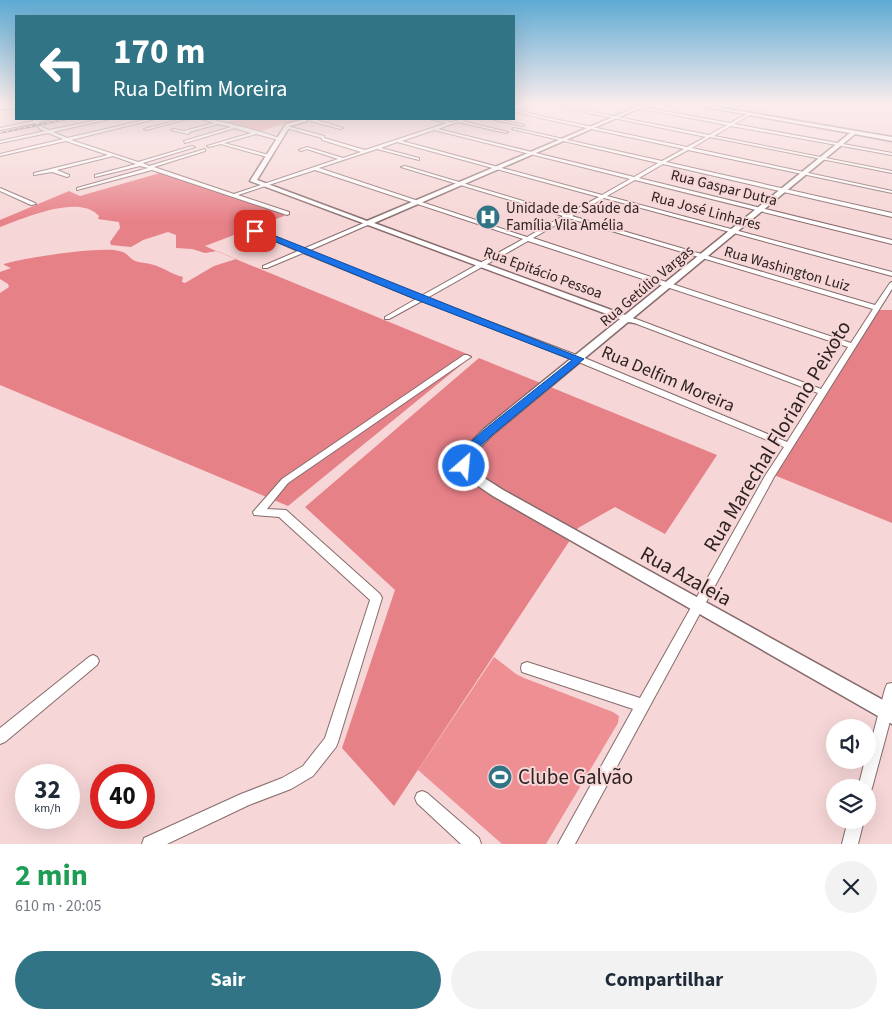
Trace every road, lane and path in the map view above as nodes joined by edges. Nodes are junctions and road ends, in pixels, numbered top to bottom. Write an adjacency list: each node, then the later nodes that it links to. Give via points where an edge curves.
1 (54, 143): 27 (street)
2 (78, 143): 26 (street)
3 (218, 143): 17 (street)
4 (276, 143): 28 (street)
5 (340, 143): 23 (street)
6 (391, 143): 19 (street)
7 (406, 143): 37 (street, Rua José Linhares)
8 (492, 143): 24 (street, Rua Gaspar Dutra)
9 (553, 143): 24 (street)
10 (576, 143): 32 (street)
11 (665, 143): 20 (street)
12 (696, 143): 20 (street)
13 (748, 143): 29 (street)
14 (836, 143): 16 (street)
15 (223, 144): 28 (street)
16 (839, 144): 25 (street); 29 (street, Rua Getúlio Vargas)
17 (209, 146)
18 (193, 147): 33 (street)
19 (378, 148): 23 (street); 30 (street)
20 (688, 148): 32 (street); 40 (street)
21 (203, 150): 35 (street)
22 (301, 150): 31 (street, via 307,148)
23 (366, 152): 31 (street)
24 (530, 153): 37 (street); 44 (street, Rua Gaspar Dutra)
25 (892, 154)
26 (113, 155): 33 (street); 38 (street, via 84,162 78,167)
27 (0, 156)
28 (267, 156): 46 (street, Rua Epitácio Pessoa, via 254,178 254,182)
29 (823, 158): 39 (street); 40 (street, Rua Getúlio Vargas)
30 (417, 159)
31 (343, 160): 36 (street)
32 (663, 163): 44 (street); 49 (street)
33 (139, 164): 35 (street); 43 (street)
34 (403, 167): 45 (street, Rua Washington Luiz)
35 (151, 168): 47 (street); 51 (street)
36 (314, 168): 46 (street); 53 (street)
37 (496, 168): 45 (street); 52 (street, Rua José Linhares)
38 (52, 170): 41 (street); 42 (street)
39 (892, 172)
40 (804, 173): 49 (street, Rua Getúlio Vargas); 50 (street)
41 (36, 174)
42 (66, 176)
43 (97, 176)
44 (634, 179): 52 (street); 55 (street, Rua Gaspar Dutra)
45 (458, 184): 53 (street); 58 (street, Rua Washington Luiz)
46 (265, 186): 51 (street); 59 (street, Rua Epitácio Pessoa)
47 (79, 189)
48 (0, 190): 54 (street)
49 (784, 190): 55 (street, Rua Getúlio Vargas); 57 (street)
50 (892, 192)
51 (234, 195): 56 (street)
52 (602, 196): 58 (street); 61 (street, Rua José Linhares)
53 (415, 202): 59 (street); 62 (street)
54 (33, 204)
55 (760, 210): 61 (street, Rua Getúlio Vargas); 63 (street, Rua Gaspar Dutra)
56 (288, 213)
57 (892, 215)
58 (567, 216): 62 (street); 65 (street, Rua Washington Luiz)
59 (368, 223): 64 (street); 66 (street, Rua Epitácio Pessoa)
60 (255, 231): 64 (street, Rua Delfim Moreira)
61 (733, 232): 65 (street, Rua Getúlio Vargas); 68 (street, Rua José Linhares)
62 (526, 239): 66 (street); 70 (street)
63 (892, 242)
64 (303, 250): 67 (street); 71 (street, Rua Delfim Moreira)
65 (703, 257): 70 (street, Rua Getúlio Vargas); 72 (street, Rua Washington Luiz)
66 (481, 264): 71 (street); 74 (street, Rua Epitácio Pessoa)
67 (265, 267)
68 (892, 274)
69 (892, 284): 72 (street, Rua Marechal Floriano Peixoto)
70 (668, 286): 74 (street, Rua Getúlio Vargas); 75 (street)
71 (420, 298): 73 (street); 77 (street, Rua Delfim Moreira)
72 (877, 308): 75 (street, Rua Marechal Floriano Peixoto)
73 (387, 318)
74 (630, 320): 77 (street, Rua Getúlio Vargas); 78 (street, Rua Epitácio Pessoa)
75 (853, 346): 78 (street, Rua Marechal Floriano Peixoto)
76 (467, 357): 91 (street, via 285,481 258,512 282,513 376,598 331,742 308,771 286,784)
77 (579, 359): 79 (street, Rua Delfim Moreira); 80 (street, Rua Getúlio Vargas, via 488,432 468,452)
78 (823, 392): 79 (street, Rua Marechal Floriano Peixoto)
79 (789, 446): 81 (street, Rua Marechal Floriano Peixoto)
80 (464, 466): 81 (street, Rua Azaleia, via 471,475 498,493)
81 (698, 607): 85 (street, Rua Marechal Floriano Peixoto); 86 (street, Rua Azaleia)
82 (93, 661): 87 (street)
83 (527, 668): 85 (street)
84 (892, 689): 86 (street)
85 (643, 706): 93 (street, Rua Marechal Floriano Peixoto)
86 (889, 713): 88 (street)
87 (0, 738)
88 (868, 779)
89 (422, 798): 92 (street)
90 (854, 829): 94 (street)
91 (150, 844)
92 (472, 844)
93 (566, 844)
94 (850, 844)

